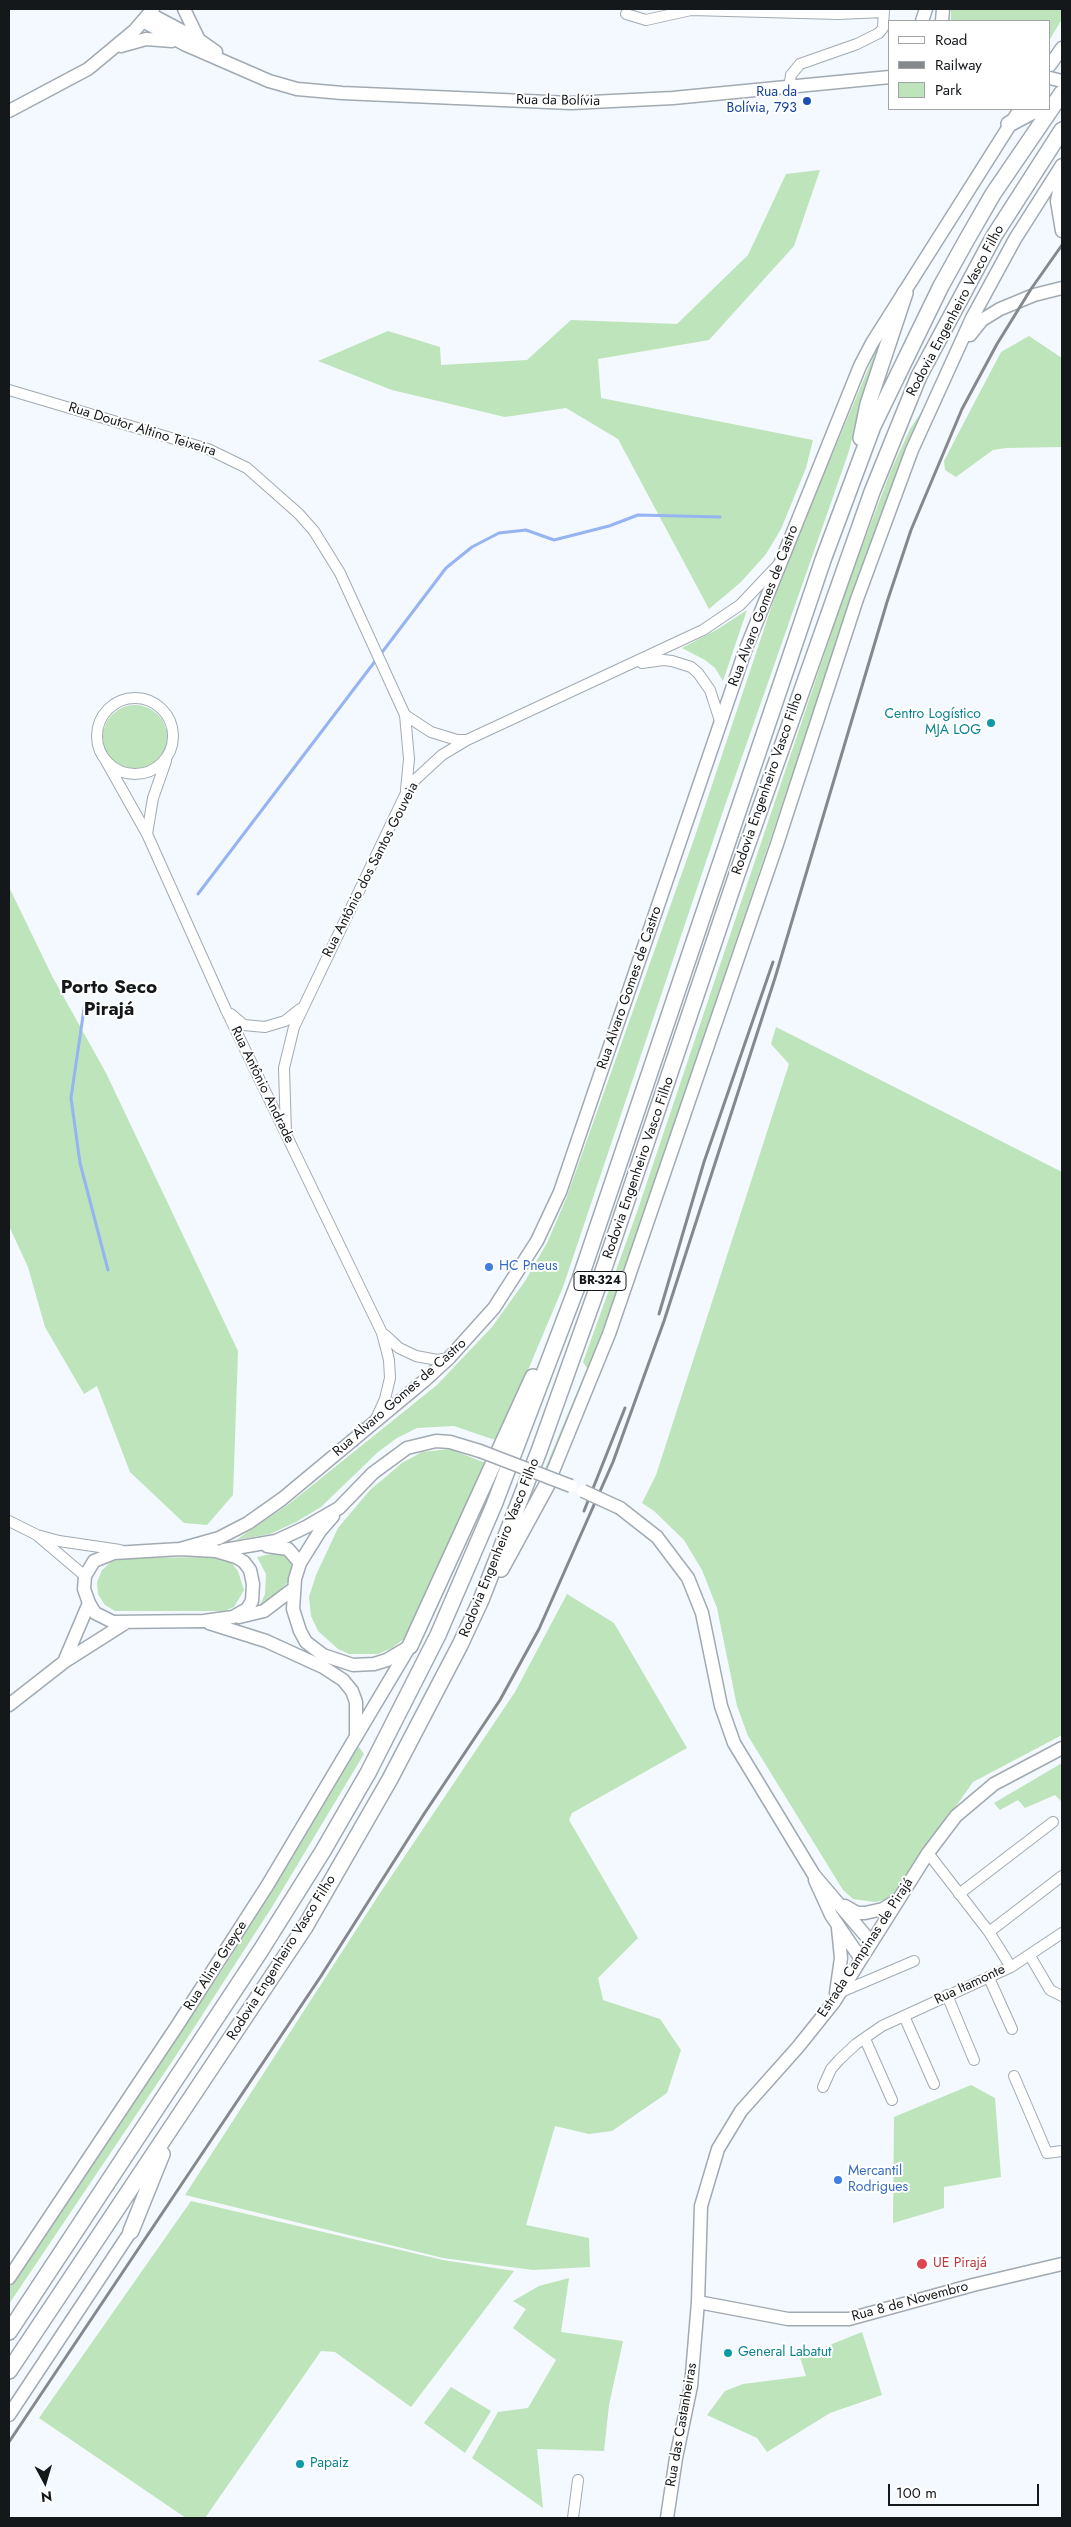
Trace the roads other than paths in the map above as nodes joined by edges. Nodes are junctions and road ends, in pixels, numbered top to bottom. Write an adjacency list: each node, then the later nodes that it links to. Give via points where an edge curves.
1 (184, 9): 5 (main road)
2 (884, 11): 3 (street, via 838,14 691,10 646,20); 15 (street, via 883,28 879,33 800,64 791,75)
3 (626, 14)
4 (148, 15): 5 (main road, Rua da Bolívia); 6 (main road, Rua da Bolívia); 7 (main road)
5 (199, 40): 9 (main road, Rua da Bolívia)
6 (184, 44): 7 (main road, via 152,38); 9 (main road, Rua da Bolívia)
7 (116, 48): 21 (main road, via 77,76)
8 (1062, 48): 10 (main road)
9 (230, 63): 15 (main road, Rua da Bolívia, via 269,81 297,89 435,99 571,103 674,98)
10 (1051, 64)
11 (888, 72): 13 (main road)
12 (888, 77): 13 (main road, Rua da Bolívia)
13 (865, 80): 15 (main road, Rua da Bolívia)
14 (1051, 80): 16 (main road)
15 (789, 87)
16 (1059, 93): 17 (highway, Rodovia Engenheiro Vasco Filho / BR-324)
17 (1051, 105)
18 (1019, 110): 22 (main road)
19 (1035, 110): 22 (highway)
20 (1048, 110): 31 (highway, Rodovia Engenheiro Vasco Filho / BR-324, via 994,194 941,286 873,426)
21 (9, 111)
22 (1009, 124): 28 (main road)
23 (1062, 130): 59 (highway, Rodovia Engenheiro Vasco Filho / BR-324, via 994,236 924,367 872,492 737,874 597,1289)
24 (1062, 165): 29 (main road, via 1011,247 972,318)
25 (1062, 177): 26 (main road, via 1057,201)
26 (1062, 231)
27 (1062, 288): 29 (main road, via 1015,302 982,320 964,343)
28 (905, 293): 31 (highway, via 868,404); 32 (main road, Rua Alvaro Gomes de Castro, via 860,366)
29 (947, 374): 48 (main road, via 912,450 860,590 777,844 612,1324)
30 (9, 390): 34 (street, Rua Doutor Altino Teixeira, via 193,444 247,468 314,531 340,574)
31 (847, 492): 44 (highway, Rodovia Engenheiro Vasco Filho / BR-324)
32 (778, 564): 33 (street, Rua Antônio dos Santos Gouveia, via 724,617); 35 (main road, Rua Alvaro Gomes de Castro)
33 (619, 669): 35 (street, Rua Antônio dos Santos Gouveia, via 663,660 691,667 706,682); 36 (street, Rua Antônio dos Santos Gouveia)
34 (405, 715): 36 (street, via 431,732); 39 (street, Rua Doutor Altino Teixeira, via 410,759)
35 (720, 724): 46 (main road, Rua Alvaro Gomes de Castro, via 560,1192 518,1275 494,1308)
36 (467, 740): 39 (street, Rua Antônio dos Santos Gouveia, via 432,762)
37 (167, 758): 38 (street, via 158,768 137,775 116,770); 38 (street, via 174,733 170,721 152,702 133,699 114,704 99,725 99,750); 40 (street)
38 (106, 762): 40 (street, Rua Antônio Andrade)
39 (405, 795): 41 (street, Rua Antônio dos Santos Gouveia)
40 (147, 834): 42 (street, Rua Antônio Andrade)
41 (302, 1007): 42 (street, Rua Antônio dos Santos Gouveia, via 285,1021 265,1027 244,1025); 43 (street, Rua Antônio dos Santos Gouveia, via 284,1068)
42 (226, 1010): 43 (street, Rua Antônio Andrade)
43 (286, 1133): 45 (street, Rua Antônio Andrade)
44 (580, 1279): 64 (highway, via 556,1324); 102 (highway, Rodovia Engenheiro Vasco Filho / BR-324, via 494,1505 442,1626 368,1772 266,1942)
45 (382, 1333): 46 (street, Rua Antônio Andrade, via 399,1348 416,1356 437,1360); 47 (street, Rua Antônio Andrade, via 388,1352 390,1378)
46 (449, 1358): 47 (main road, Rua Alvaro Gomes de Castro)
47 (375, 1421): 53 (main road, Rua Alvaro Gomes de Castro, via 282,1499 248,1523 219,1538)
48 (549, 1481): 59 (highway, via 526,1527)
49 (339, 1508): 52 (main road, via 290,1535); 56 (main road); 71 (main road, bridge, via 374,1473 407,1448 436,1441 480,1451 620,1508 657,1537 688,1578 702,1613 721,1706 734,1742)
50 (9, 1521): 51 (street)
51 (37, 1535): 54 (street); 57 (street)
52 (256, 1546): 55 (main road); 56 (main road, via 288,1549)
53 (180, 1549): 54 (main road); 55 (main road)
54 (129, 1551): 57 (main road, via 104,1555 94,1561)
55 (216, 1551): 61 (main road, via 236,1556 244,1562 254,1584 252,1601 247,1609)
56 (300, 1563): 58 (main road)
57 (85, 1576): 60 (main road, via 84,1589)
58 (293, 1588): 61 (main road, via 264,1611); 64 (main road, via 293,1609 300,1631 306,1642 323,1655 342,1663 364,1666 387,1660)
59 (481, 1600): 96 (highway, Rodovia Engenheiro Vasco Filho / BR-324, via 390,1779 304,1927)
60 (89, 1603): 63 (main road, via 103,1618); 65 (main road)
61 (233, 1617): 62 (main road)
62 (204, 1621): 63 (main road); 67 (main road, via 266,1641 315,1663 343,1680 356,1702)
63 (127, 1622): 65 (main road)
64 (410, 1646): 67 (main road, Rua Aline Greyce)
65 (64, 1662): 66 (main road)
66 (9, 1705)
67 (356, 1740): 100 (main road, Rua Aline Greyce, via 177,2026)
68 (1062, 1748): 70 (main road, Estrada Campinas de Pirajá, via 1007,1776 981,1794 956,1816)
69 (1053, 1822): 73 (street)
70 (928, 1853): 73 (street, Rua Itamonte); 75 (main road, Estrada Campinas de Pirajá)
71 (814, 1875): 74 (main road); 76 (main road, via 817,1888)
72 (1062, 1876): 77 (street)
73 (959, 1894): 77 (street, Rua Itamonte)
74 (834, 1897): 75 (main road, via 857,1913 873,1912); 79 (main road)
75 (900, 1898): 79 (main road, Estrada Campinas de Pirajá)
76 (838, 1926): 81 (main road); 87 (main road, via 840,1971)
77 (988, 1932): 83 (street, Rua Itamonte)
78 (1062, 1933): 80 (street)
79 (872, 1942): 81 (main road, Estrada Campinas de Pirajá)
80 (1030, 1956): 83 (street); 86 (street, via 1050,1990)
81 (861, 1958): 87 (main road, Estrada Campinas de Pirajá)
82 (914, 1960): 87 (street)
83 (1011, 1967): 84 (street, Rua Itamonte)
84 (989, 1978): 85 (street, Rua Itamonte); 89 (street)
85 (947, 1995): 88 (street, Rua Itamonte); 91 (street)
86 (1062, 1996)
87 (837, 1997): 101 (main road, Estrada Campinas de Pirajá, via 741,2111 718,2149 701,2206)
88 (904, 2016): 90 (street, Rua Itamonte, via 882,2026); 93 (street)
89 (1012, 2029)
90 (865, 2039): 94 (street, Rua Itamonte, via 831,2069); 95 (street)
91 (974, 2060)
92 (1014, 2076): 97 (street, via 1047,2153)
93 (934, 2084)
94 (823, 2087)
95 (892, 2100)
96 (179, 2117): 98 (highway); 103 (highway, Rodovia Engenheiro Vasco Filho / BR-324)
97 (1062, 2151)
98 (131, 2231): 104 (main road)
99 (1062, 2264): 101 (main road, Rua 8 de Novembro, via 848,2319 788,2319)
100 (9, 2278)
101 (698, 2302): 107 (main road, Rua das Castanheiras, via 691,2386)
102 (9, 2332)
103 (9, 2371)
104 (9, 2415)
105 (578, 2480): 106 (street)
106 (573, 2518)
107 (667, 2518)

